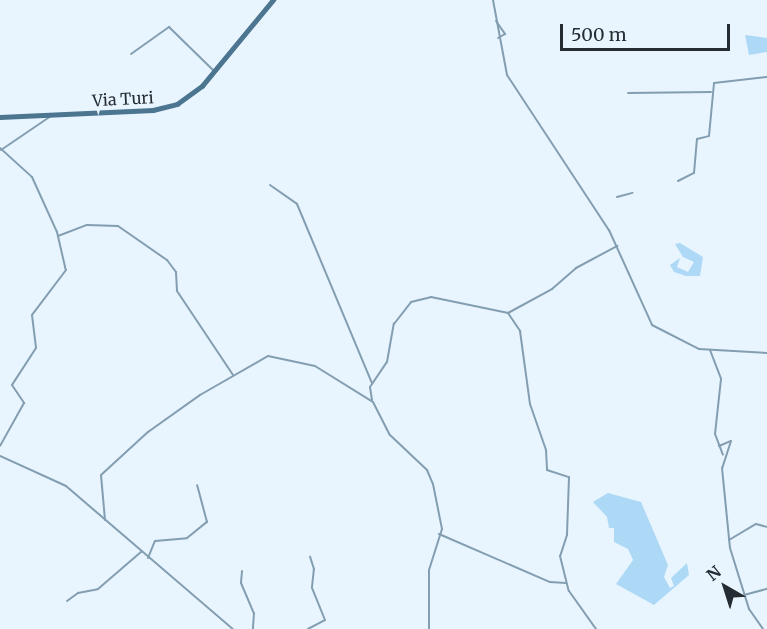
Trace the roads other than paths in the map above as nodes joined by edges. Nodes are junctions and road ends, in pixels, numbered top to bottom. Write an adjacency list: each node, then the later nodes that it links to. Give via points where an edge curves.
1 (273, 0): 6 (main road, Via Turi)
2 (493, 0): 3 (street)
3 (494, 19): 4 (street); 4 (street, via 505,34)
4 (498, 38): 18 (street, via 507,75)
5 (131, 54): 6 (street, via 169,27)
6 (214, 71): 10 (main road, Via Turi, via 190,96 166,108)
7 (767, 77): 8 (street, via 714,83)
8 (711, 92): 9 (street); 13 (street, via 709,136 698,137 694,173)
9 (628, 93)
10 (52, 114): 11 (main road, Via Turi); 12 (street)
11 (0, 117)
12 (1, 149): 17 (street, via 32,177)
13 (678, 181)
14 (270, 185): 23 (street, via 297,204)
15 (632, 193): 16 (street)
16 (617, 197)
17 (58, 236): 22 (street, via 87,225 120,227 167,260 177,272 177,291); 25 (street, via 65,272 32,315 36,348 12,385 24,404)
18 (617, 246): 19 (street, via 576,268 552,290); 20 (street, via 655,330)
19 (508, 313): 23 (street, via 455,300 415,300 396,319 387,362); 38 (street, via 520,331 530,404 546,450 547,470 569,477 567,535 560,556)
20 (710, 350): 21 (street); 26 (street, via 721,379 714,412)
21 (767, 353)
22 (233, 375): 24 (street, via 274,356 320,368); 30 (street, via 148,432 117,464 102,473)
23 (372, 383): 24 (street)
24 (373, 402): 32 (street, via 390,435 427,470 437,496)
25 (0, 446)
26 (719, 446): 27 (street); 27 (street, via 731,441)
27 (723, 455): 33 (street)
28 (0, 456): 30 (street, via 57,480)
29 (197, 485): 36 (street, via 207,522 188,538 155,541)
30 (105, 520): 34 (street)
31 (767, 527): 33 (street, via 756,524)
32 (438, 535): 38 (street, via 550,582); 45 (street, via 429,570)
33 (729, 540): 40 (street)
34 (141, 552): 36 (street); 41 (street, via 98,589 78,593)
35 (310, 557): 44 (street, via 314,569 312,587 325,620)
36 (148, 558): 42 (street)
37 (242, 571): 43 (street, via 241,580 254,613)
38 (566, 583): 46 (street, via 577,606)
39 (767, 589): 40 (street)
40 (744, 595): 47 (street)
41 (67, 601)
42 (233, 629)
43 (253, 629)
44 (308, 629)
45 (429, 629)
46 (596, 629)
47 (763, 629)

